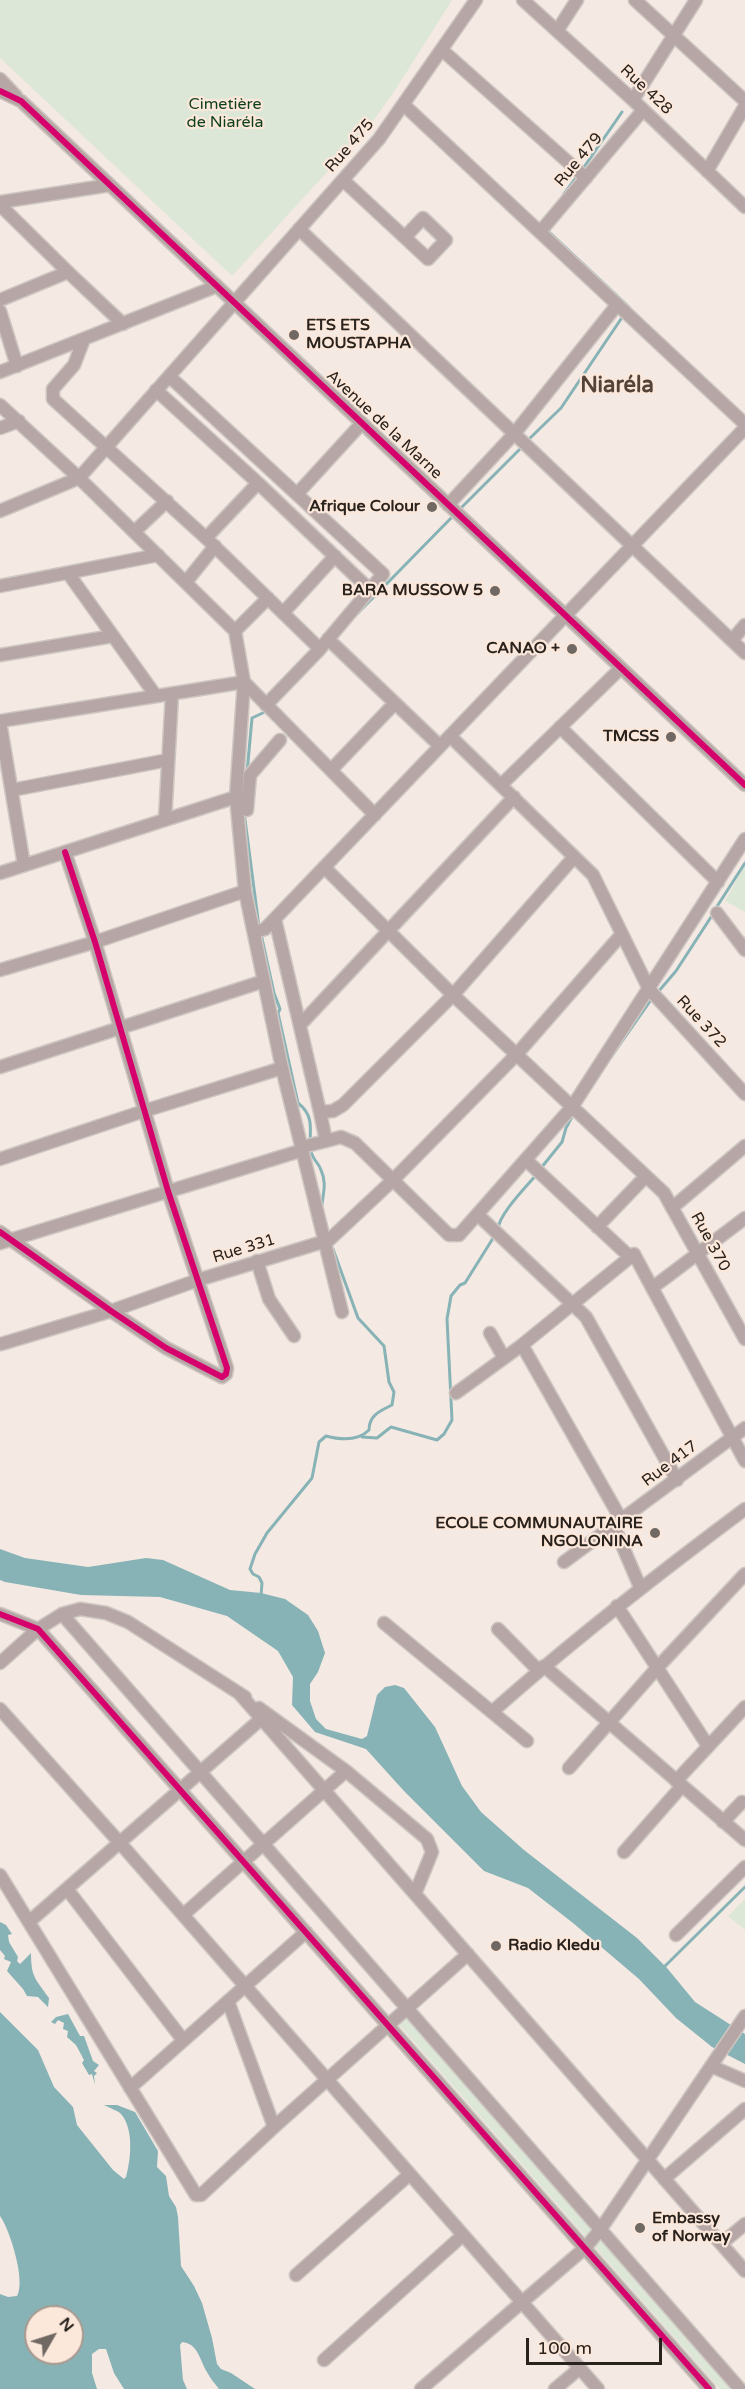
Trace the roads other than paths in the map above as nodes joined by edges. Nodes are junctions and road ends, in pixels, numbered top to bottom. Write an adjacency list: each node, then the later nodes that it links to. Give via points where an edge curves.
1 (476, 0): 8 (street, Rue 475)
2 (523, 0): 6 (street, Rue 428)
3 (577, 0): 6 (street)
4 (635, 0): 7 (street)
5 (696, 0): 7 (street)
6 (557, 31): 11 (street, Rue 428)
7 (674, 36): 11 (street); 13 (street)
8 (442, 50): 14 (street, Rue 475); 18 (street)
9 (0, 79): 12 (street)
10 (0, 91): 12 (street, Avenue de la Marne)
11 (633, 100): 16 (street, Rue 428)
12 (21, 101): 20 (street, Avenue de la Marne)
13 (745, 101)
14 (404, 105): 19 (street, Rue 475); 24 (street)
15 (745, 106): 17 (street)
16 (643, 110): 17 (street, Rue 428); 18 (street, Rue 479)
17 (707, 171): 22 (street, Rue 428)
18 (585, 178): 24 (street, Rue 479)
19 (343, 180): 23 (street, Rue 475); 25 (street)
20 (110, 185): 21 (street); 27 (street, Avenue de la Marne)
21 (0, 203): 26 (street)
22 (745, 207)
23 (299, 229): 29 (street, Rue 475); 43 (street)
24 (540, 232): 30 (street)
25 (405, 237)
26 (68, 272): 28 (street); 32 (street)
27 (217, 286): 29 (street, Avenue de la Marne); 32 (street)
28 (0, 300)
29 (234, 302): 36 (street, Rue 475); 40 (street, Avenue de la Marne)
30 (617, 305): 41 (street); 43 (street)
31 (0, 311): 34 (street)
32 (123, 324): 33 (street)
33 (84, 339): 34 (street); 44 (street, via 74,364 53,389 53,399)
34 (17, 366): 35 (street)
35 (0, 372)
36 (169, 376): 37 (street, Rue 475); 47 (street)
37 (156, 390): 44 (street, Rue 475); 46 (street)
38 (0, 405): 39 (street)
39 (19, 421): 42 (street); 45 (street)
40 (362, 423): 47 (street); 49 (street, Avenue de la Marne)
41 (745, 426): 53 (street)
42 (0, 428)
43 (514, 434): 49 (street); 53 (street)
44 (107, 446): 45 (street, Rue 475); 48 (street)
45 (79, 478): 50 (street); 51 (street)
46 (258, 483): 52 (street); 55 (street)
47 (297, 494): 59 (street, via 383,574)
48 (167, 501): 51 (street); 52 (street)
49 (448, 505): 62 (street, Avenue de la Marne)
50 (0, 511)
51 (134, 532): 54 (street)
52 (211, 542): 57 (street); 60 (street)
53 (632, 546): 62 (street); 67 (street)
54 (158, 555): 56 (street); 57 (street)
55 (335, 556): 59 (street); 61 (street)
56 (68, 573): 58 (street); 65 (street)
57 (186, 582): 64 (street)
58 (0, 585)
59 (369, 589): 66 (street)
60 (268, 598): 61 (street); 64 (street)
61 (284, 613): 68 (street)
62 (566, 616): 71 (street, Avenue de la Marne); 79 (street)
63 (745, 625): 67 (street)
64 (235, 631): 72 (street)
65 (113, 636): 70 (street); 74 (street)
66 (328, 639): 68 (street); 75 (street)
67 (732, 640): 69 (street)
68 (320, 649): 76 (street)
69 (745, 653)
70 (0, 655)
71 (621, 668): 78 (street); 87 (street, Avenue de la Marne)
72 (244, 682): 73 (street); 76 (street); 85 (street)
73 (172, 694): 74 (street); 83 (street)
74 (156, 696): 77 (street)
75 (395, 703): 82 (street); 84 (street)
76 (266, 705): 84 (street)
77 (0, 722): 80 (street)
78 (560, 727): 86 (street); 100 (street)
79 (450, 736): 82 (street); 86 (street, Rue 372)
80 (1, 738): 88 (street)
81 (280, 740): 85 (street)
82 (440, 746): 92 (street)
83 (168, 760): 88 (street); 93 (street)
84 (330, 770): 92 (street)
85 (244, 775): 89 (street); 91 (street)
86 (501, 785): 90 (street, Rue 372)
87 (745, 785)
88 (12, 790): 97 (street)
89 (236, 797): 93 (street); 101 (street)
90 (514, 798): 96 (street, Rue 372); 105 (street)
91 (247, 810)
92 (375, 815): 98 (street)
93 (165, 820): 95 (street)
94 (745, 839): 100 (street)
95 (65, 852): 97 (street); 107 (street)
96 (574, 857): 106 (street, Rue 372, via 593,875); 112 (street)
97 (24, 865): 99 (street)
98 (324, 867): 103 (street); 105 (street, Rue 370)
99 (0, 873)
100 (718, 882): 111 (street)
101 (245, 891): 104 (street); 107 (street)
102 (717, 914): 108 (street)
103 (274, 919): 104 (street); 113 (street)
104 (259, 931): 110 (street)
105 (390, 931): 112 (street, Rue 370); 113 (street)
106 (621, 935): 111 (street, Rue 372); 115 (street)
107 (95, 942): 109 (street); 114 (street)
108 (745, 950)
109 (0, 970)
110 (264, 981): 114 (street); 117 (street)
111 (652, 994): 118 (street, Rue 372); 119 (street)
112 (453, 995): 115 (street, Rue 370); 121 (street, via 343,1105)
113 (300, 1025): 121 (street)
114 (120, 1028): 116 (street); 120 (street)
115 (517, 1054): 119 (street, Rue 370); 128 (street)
116 (0, 1067)
117 (282, 1068): 120 (street); 124 (street)
118 (745, 1094)
119 (572, 1107): 126 (street); 127 (street, Rue 370)
120 (144, 1111): 125 (street); 129 (street)
121 (320, 1112): 122 (street)
122 (326, 1141): 124 (street); 128 (street, via 341,1137 355,1143)
123 (745, 1146): 130 (street)
124 (302, 1148): 129 (street); 135 (street)
125 (0, 1159)
126 (526, 1160): 131 (street); 133 (street)
127 (646, 1176): 130 (street, Rue 370, via 664,1193); 133 (street)
128 (393, 1180): 131 (street, via 449,1235 459,1235); 135 (street)
129 (168, 1191): 136 (street); 140 (street)
130 (672, 1208): 137 (street, Rue 370)
131 (478, 1215): 142 (street)
132 (745, 1218): 137 (street)
133 (597, 1227): 138 (street)
134 (0, 1232): 136 (street)
135 (331, 1239): 139 (street, Rue 331); 144 (street)
136 (6, 1241): 143 (street)
137 (698, 1253): 141 (street); 145 (street, Rue 370)
138 (630, 1257): 141 (street, via 634,1254); 142 (street)
139 (257, 1261): 140 (street, Rue 331); 147 (street, via 269,1299)
140 (198, 1280): 143 (street, Rue 331); 143 (street, via 227,1368 222,1377 166,1348)
141 (652, 1288): 154 (street)
142 (573, 1304): 150 (street); 156 (street, via 586,1317)
143 (111, 1311): 149 (street, Rue 331)
144 (342, 1312)
145 (742, 1325): 148 (street, Rue 370)
146 (490, 1333): 151 (street)
147 (294, 1336)
148 (745, 1339)
149 (1, 1344)
150 (522, 1345): 151 (street); 158 (street)
151 (504, 1358): 152 (street)
152 (456, 1393)
153 (745, 1428): 154 (street, Rue 417)
154 (732, 1438): 155 (street); 156 (street, Rue 417)
155 (745, 1461)
156 (677, 1480): 158 (street, Rue 417)
157 (745, 1509): 161 (street)
158 (618, 1524): 159 (street, Rue 417); 161 (street)
159 (564, 1562)
160 (745, 1574): 170 (street)
161 (640, 1587): 162 (street)
162 (617, 1606): 169 (street); 170 (street)
163 (0, 1614): 166 (street)
164 (62, 1614): 166 (street); 171 (street, via 80,1610 106,1613 128,1622); 180 (street)
165 (384, 1623): 174 (street)
166 (38, 1629): 168 (street); 183 (street)
167 (498, 1629): 169 (street)
168 (0, 1663)
169 (541, 1668): 174 (street); 176 (street)
170 (657, 1668): 176 (street); 178 (street)
171 (239, 1693): 175 (street); 181 (street)
172 (745, 1707): 178 (street)
173 (0, 1709): 188 (street)
174 (492, 1712): 177 (street)
175 (261, 1719): 180 (street); 184 (street)
176 (609, 1723): 179 (street); 182 (street)
177 (527, 1741)
178 (708, 1746): 182 (street)
179 (569, 1768)
180 (200, 1772): 183 (street); 189 (street)
181 (346, 1772): 184 (street); 195 (street, via 431,1845 432,1852)
182 (679, 1784): 186 (street); 190 (street)
183 (180, 1790): 188 (street); 191 (street)
184 (325, 1790): 189 (street); 195 (street)
185 (742, 1802): 186 (street)
186 (723, 1822): 187 (street)
187 (745, 1840)
188 (120, 1843): 194 (street); 196 (street)
189 (263, 1844): 191 (street); 203 (street)
190 (624, 1852)
191 (243, 1861): 196 (street); 198 (street)
192 (745, 1867): 199 (street)
193 (0, 1875): 197 (street)
194 (67, 1888): 197 (street); 206 (street)
195 (416, 1894): 200 (street)
196 (183, 1915): 201 (street)
197 (30, 1921): 210 (street)
198 (306, 1932): 201 (street); 205 (street)
199 (676, 1935)
200 (468, 1954): 203 (street); 213 (street)
201 (245, 1986): 202 (street); 208 (street)
202 (228, 2001): 206 (street); 212 (street)
203 (407, 2009): 205 (street); 217 (street)
204 (745, 2016): 207 (street)
205 (388, 2025): 208 (street); 220 (street)
206 (183, 2040): 210 (street)
207 (711, 2066): 209 (street); 213 (street)
208 (328, 2079): 212 (street); 214 (street)
209 (745, 2081)
210 (130, 2088): 212 (street, via 196,2195 201,2195)
211 (745, 2109): 215 (street)
212 (274, 2127)
213 (648, 2160): 215 (street); 217 (street)
214 (410, 2174): 218 (street); 222 (street)
215 (664, 2179): 219 (street)
216 (745, 2224): 219 (street)
217 (600, 2230): 220 (street); 230 (street)
218 (463, 2235): 223 (street); 224 (street)
219 (722, 2244): 221 (street)
220 (585, 2248): 223 (street); 229 (street)
221 (745, 2271)
222 (296, 2275)
223 (522, 2302): 225 (street); 226 (street)
224 (324, 2360)
225 (580, 2368): 227 (street); 228 (street)
226 (422, 2389)
227 (555, 2389)
228 (598, 2389)
229 (709, 2389)
230 (740, 2389)

